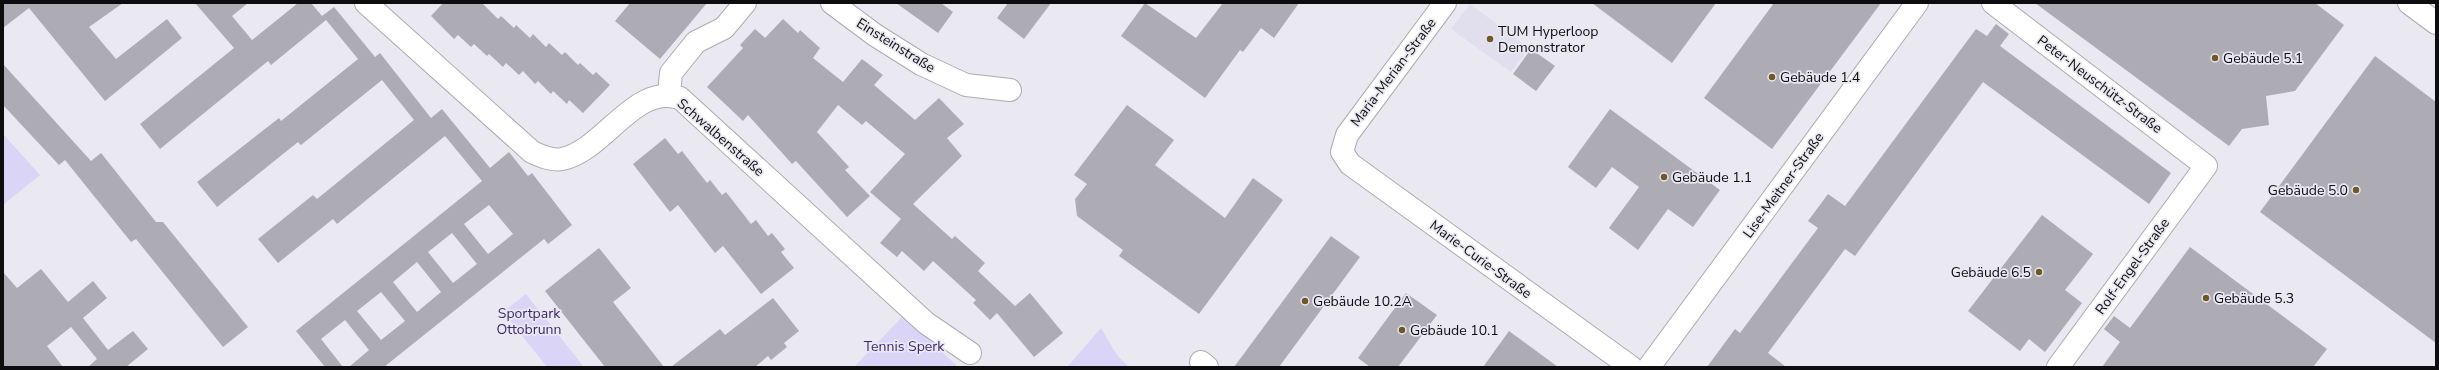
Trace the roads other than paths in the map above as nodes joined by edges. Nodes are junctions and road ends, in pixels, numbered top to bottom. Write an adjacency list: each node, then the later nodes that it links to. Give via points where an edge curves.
1 (366, 3): 10 (street, Schwalbenstraße, via 532,152 545,157 560,159 573,155 648,98)
2 (745, 3): 10 (street, via 724,28 696,42 671,73)
3 (832, 3): 9 (street, Einsteinstraße, via 875,35 921,64 966,85)
4 (1445, 3): 11 (street, Maria-Merian-Straße)
5 (1917, 3): 15 (street, Lise-Meitner-Straße)
6 (1994, 3): 12 (street, Peter-Neuschütz-Straße)
7 (2409, 3): 8 (street)
8 (2436, 23)
9 (1010, 90)
10 (669, 94): 13 (street, Schwalbenstraße, via 680,98 696,111 926,323)
11 (1343, 143): 14 (street, Marie-Curie-Straße, via 1342,152 1350,164)
12 (2206, 166): 16 (street, Rolf-Engel-Straße)
13 (970, 353)
14 (1630, 367)
15 (1649, 367)
16 (2058, 367)

